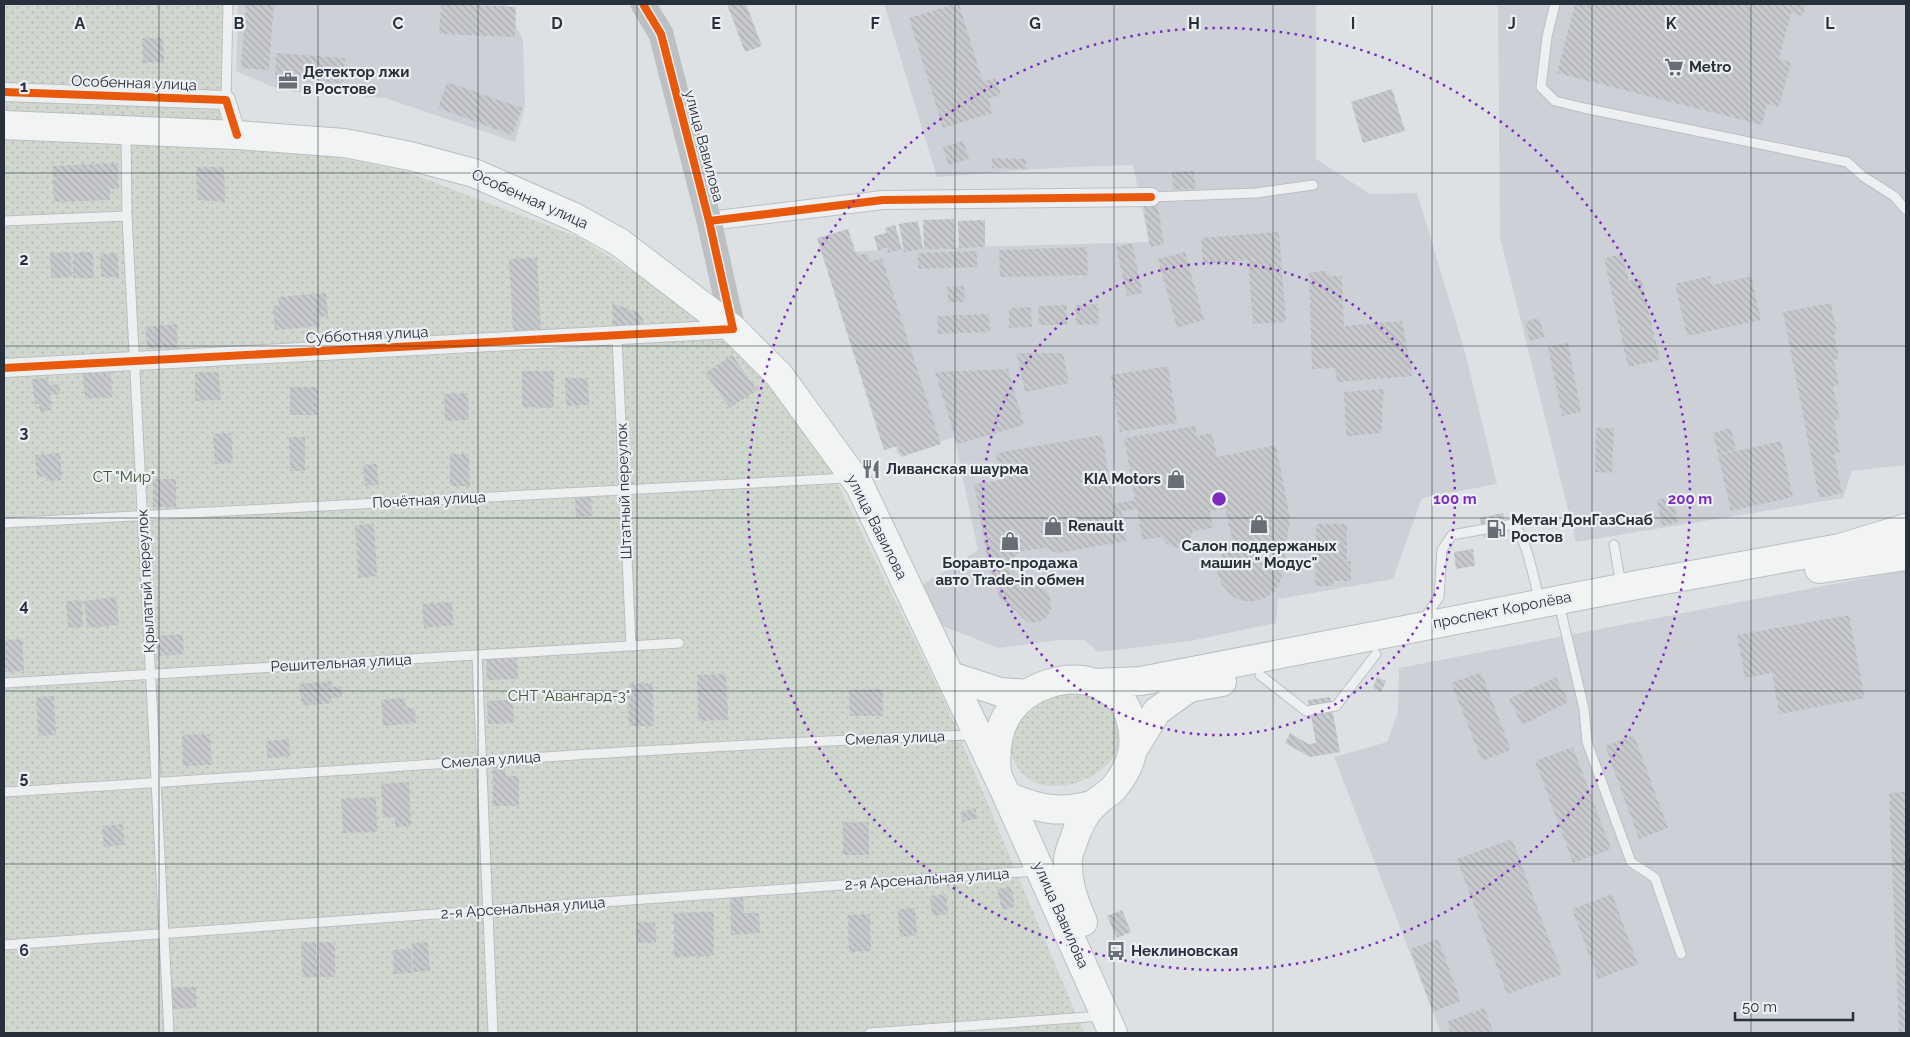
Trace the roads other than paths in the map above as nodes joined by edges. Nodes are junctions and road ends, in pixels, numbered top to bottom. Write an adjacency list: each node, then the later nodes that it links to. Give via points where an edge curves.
1 (228, 4): 5 (lane)
2 (643, 4): 14 (street, улица Вавилова, via 660,34)
3 (1555, 4): 11 (lane, via 1541,87 1555,101 1847,162 1894,196)
4 (4, 92): 5 (street, Особенная улица)
5 (226, 100): 8 (street)
6 (4, 125): 7 (main road, Особенная улица)
7 (126, 129): 8 (main road, Особенная улица); 12 (lane, Крылатый переулок)
8 (237, 135): 15 (main road, Особенная улица, via 344,143 474,173 574,217 619,242)
9 (1313, 186): 10 (lane, via 1256,193)
10 (1152, 197): 14 (street, via 884,200)
11 (1906, 210)
12 (128, 216): 13 (lane); 17 (lane, Крылатый переулок)
13 (4, 221)
14 (709, 221): 15 (street, улица Вавилова)
15 (733, 329): 16 (street, Субботняя улица); 19 (main road, улица Вавилова, via 779,376)
16 (617, 336): 17 (street, Субботняя улица); 20 (lane, Штатный переулок)
17 (135, 361): 18 (street, Субботняя улица); 21 (lane, Крылатый переулок)
18 (4, 368)
19 (853, 478): 20 (lane, Почётная улица); 35 (main road, улица Вавилова, via 860,486)
20 (624, 490): 21 (lane, Почётная улица); 30 (lane, Штатный переулок)
21 (143, 515): 22 (lane, Почётная улица); 33 (lane, Крылатый переулок)
22 (4, 523)
23 (1906, 528): 26 (main road, проспект Королёва, via 1840,548)
24 (1614, 544): 26 (lane)
25 (1906, 556): 27 (main road, проспект Королёва)
26 (1622, 588): 27 (main road, проспект Королёва)
27 (1551, 610): 28 (main road, проспект Королёва); 28 (lane, via 1520,530 1513,524 1452,535 1442,550 1439,597); 31 (main road, проспект Королёва); 50 (lane, via 1584,709 1587,742 1631,862 1655,878)
28 (1420, 626): 37 (main road, проспект Королёва, via 1141,680)
29 (679, 643): 30 (lane, Решительная улица)
30 (630, 646): 32 (lane, Решительная улица)
31 (1376, 654): 34 (main road, проспект Королёва); 34 (lane, via 1336,706 1306,711)
32 (477, 655): 33 (lane, Решительная улица); 41 (lane)
33 (151, 674): 36 (lane, Решительная улица); 42 (lane, Крылатый переулок)
34 (1260, 675): 40 (main road, проспект Королёва, via 1189,688 1157,711)
35 (951, 676): 38 (main road, via 1000,692); 39 (main road, улица Вавилова)
36 (4, 683)
37 (1096, 683): 38 (main road, улица Вавилова, via 1074,680 1050,683); 40 (main road, улица Вавилова, via 1117,696 1128,710)
38 (1028, 694): 43 (main road, улица Вавилова, via 1010,710 996,744)
39 (978, 735): 41 (lane, Смелая улица, via 888,737); 43 (main road, улица Вавилова)
40 (1134, 748): 45 (main road, улица Вавилова, via 1128,769 1112,790)
41 (482, 760): 42 (lane, Смелая улица); 47 (lane)
42 (156, 783): 44 (lane, Смелая улица); 48 (lane, Крылатый переулок)
43 (1003, 787): 45 (main road, via 1033,807 1057,810); 46 (main road, улица Вавилова)
44 (4, 792)
45 (1095, 804): 55 (main road, улица Вавилова, via 1076,831 1068,859 1070,893)
46 (1042, 871): 47 (lane, 2-я Арсенальная улица); 51 (main road, улица Вавилова)
47 (488, 911): 48 (lane, 2-я Арсенальная улица); 53 (lane)
48 (164, 933): 49 (lane, 2-я Арсенальная улица); 52 (lane, Крылатый переулок)
49 (4, 946)
50 (1681, 954)
51 (1110, 1024): 54 (lane)
52 (169, 1033)
53 (493, 1033)
54 (870, 1033)
55 (1132, 1033)

